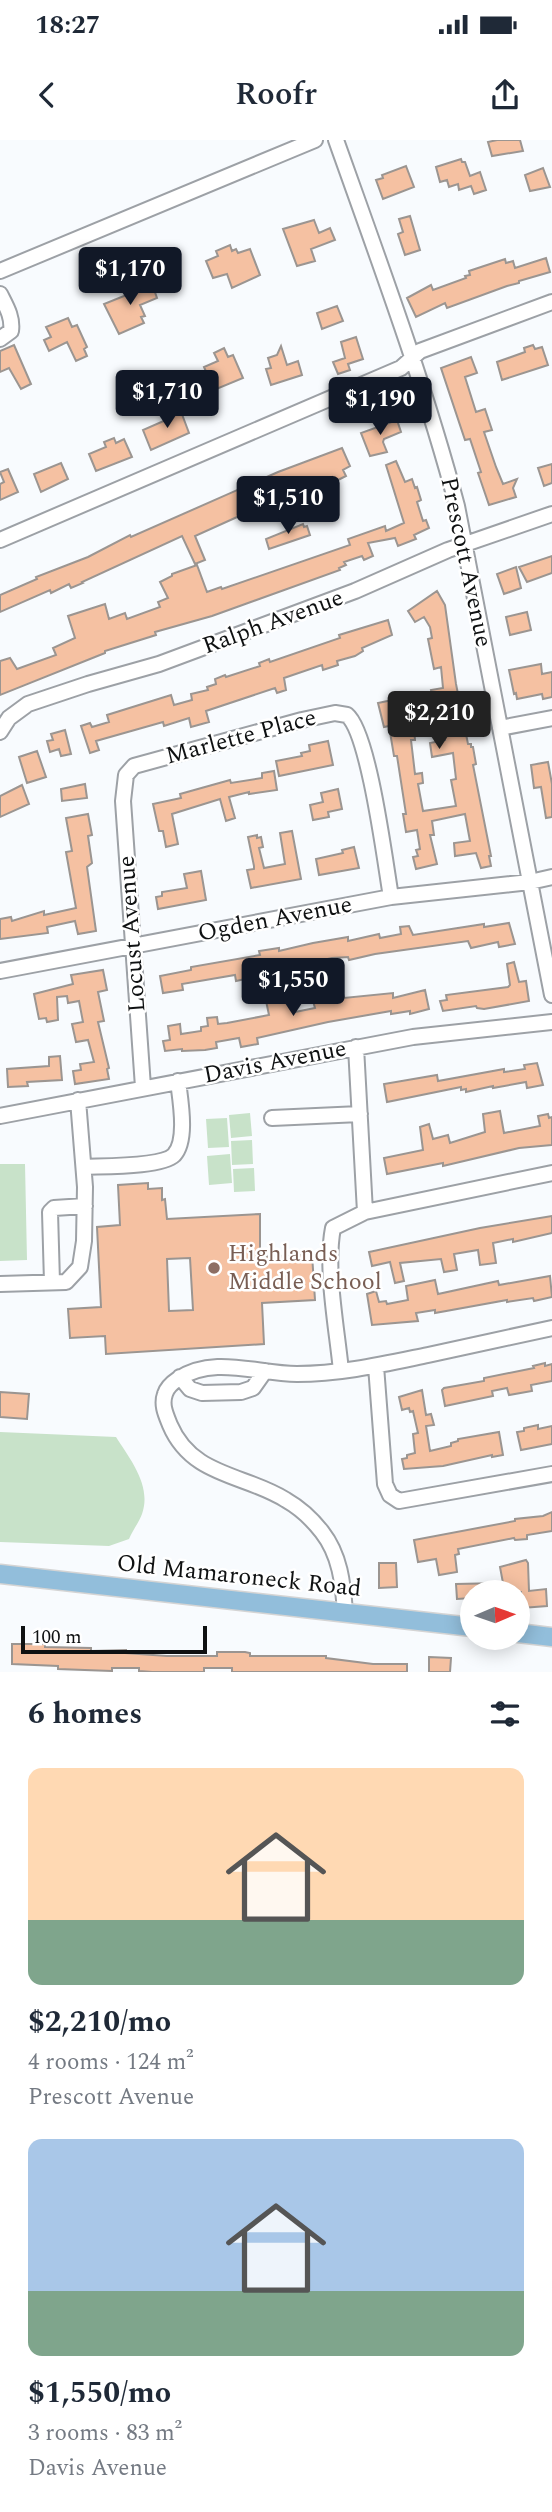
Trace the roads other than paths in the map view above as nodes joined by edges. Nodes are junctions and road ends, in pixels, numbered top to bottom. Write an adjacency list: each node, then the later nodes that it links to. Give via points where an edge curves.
1 (315, 140): 3 (street)
2 (336, 140): 7 (street, Prescott Avenue)
3 (0, 271)
4 (0, 295): 6 (street, via 12,325)
5 (552, 302): 7 (street, via 458,335)
6 (0, 339)
7 (413, 357): 9 (street, via 401,368); 10 (street, Prescott Avenue)
8 (552, 514): 10 (street, Ralph Avenue)
9 (0, 540)
10 (464, 545): 12 (street, Prescott Avenue); 13 (street, Ralph Avenue, via 172,659 27,704)
11 (552, 718): 12 (street)
12 (500, 728): 16 (street, Prescott Avenue)
13 (0, 732)
14 (125, 782): 17 (street, Marlette Place, via 134,766 302,720 347,715 358,729 366,753); 18 (street, Locust Avenue)
15 (552, 877): 16 (street, Ogden Avenue)
16 (530, 882): 17 (street, Ogden Avenue); 20 (street, Prescott Avenue)
17 (391, 897): 18 (street, Ogden Avenue)
18 (132, 946): 19 (street, Ogden Avenue); 24 (street, Locust Avenue)
19 (0, 971)
20 (552, 995)
21 (552, 1022): 22 (street, Davis Avenue)
22 (356, 1047): 23 (street, Davis Avenue); 26 (street)
23 (178, 1080): 24 (street, Davis Avenue); 29 (street, via 182,1134 176,1153 164,1161)
24 (143, 1087): 25 (street, Davis Avenue)
25 (78, 1100): 27 (street, Davis Avenue); 29 (street)
26 (360, 1114): 28 (street); 32 (street)
27 (0, 1116)
28 (272, 1118)
29 (84, 1167): 31 (street)
30 (552, 1173): 32 (street)
31 (85, 1206): 33 (street, via 80,1267 66,1282); 33 (street, via 50,1212)
32 (365, 1212): 38 (street, via 334,1228 331,1240)
33 (52, 1282): 34 (street)
34 (0, 1284)
35 (552, 1328): 36 (street)
36 (374, 1366): 38 (street); 40 (street, via 385,1484 390,1495 402,1501)
37 (265, 1371): 38 (street); 39 (street, via 216,1366); 39 (street, via 253,1388 241,1392 202,1393 190,1389)
38 (341, 1371)
39 (180, 1377): 42 (street, via 170,1384 163,1407 180,1443 218,1473 285,1499 305,1514 337,1556)
40 (552, 1474)
41 (0, 1574): 42 (main road, Old Mamaroneck Road)
42 (345, 1612): 43 (main road, Old Mamaroneck Road)
43 (460, 1626)
44 (530, 1634): 45 (main road)
45 (552, 1637)

